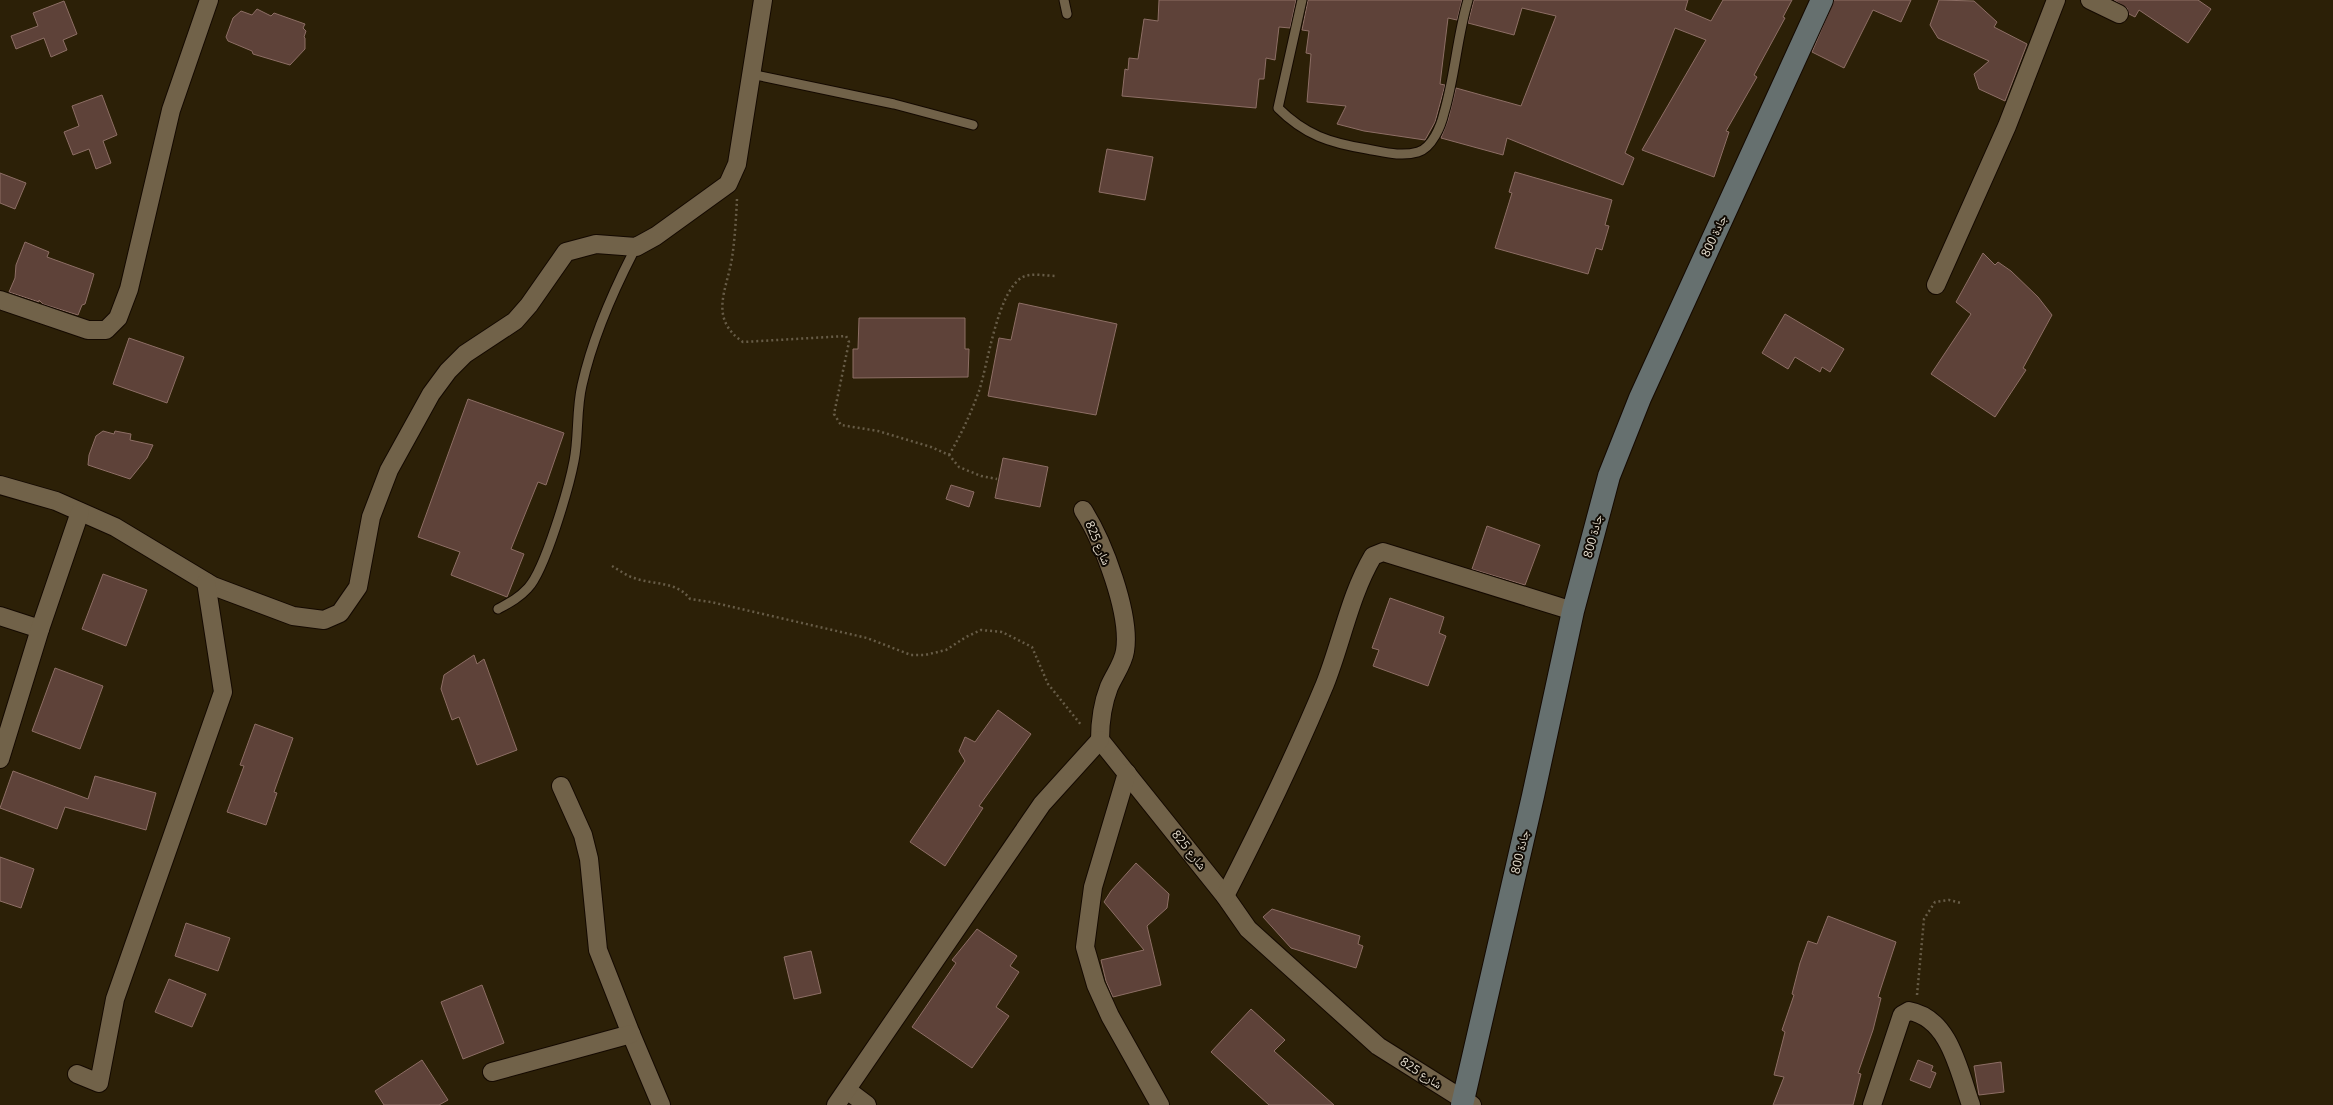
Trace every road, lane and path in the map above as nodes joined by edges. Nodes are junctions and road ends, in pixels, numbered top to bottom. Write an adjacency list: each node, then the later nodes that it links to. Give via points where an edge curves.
1 (208, 0): 17 (street, via 170,110 129,289 118,318 106,330 88,330)
2 (763, 0): 11 (street)
3 (1064, 0): 9 (lane)
4 (1302, 0): 5 (lane, via 1278,108 1293,123 1334,144 1397,154 1420,152 1433,141 1444,113)
5 (1468, 0)
6 (1822, 0): 26 (main road, جادة 800, via 1638,405 1609,476)
7 (2056, 0): 16 (street, via 2007,126)
8 (2090, 0): 10 (street)
9 (1067, 14)
10 (2119, 14)
11 (751, 74): 12 (lane, via 894,104); 13 (street, via 738,164)
12 (973, 125)
13 (731, 179): 14 (street, via 656,236); 18 (path, via 737,196 736,219 732,259 721,298 723,317 731,334 743,342 846,336 849,342 834,414 836,420 848,428 878,431)
14 (636, 247): 24 (street, via 596,244 566,252 515,321 478,344 448,372 431,394 389,470 370,517 358,587 340,613 324,620 293,616); 25 (lane, via 609,302 587,364 579,399 573,468 537,575 516,599)
15 (1057, 276): 18 (path, via 1028,274 1011,288 995,330 979,391)
16 (1936, 285)
17 (0, 300)
18 (949, 455): 19 (path, via 959,467 981,476)
19 (998, 479)
20 (0, 485): 22 (street, via 56,501)
21 (1083, 510): 29 (street, شارع 825, via 1098,538 1112,578 1123,614 1125,638 1123,658 1100,715)
22 (80, 512): 24 (street, via 115,527); 28 (street)
23 (612, 566): 29 (path, via 634,578 677,588 685,592 690,599 867,638 911,655 946,650 981,630 1002,632 1032,647 1048,684 1078,722)
24 (206, 582): 38 (street, via 223,692 115,1000 99,1083)
25 (498, 609)
26 (1572, 611): 33 (street, via 1383,552 1373,556 1352,602 1325,682 1279,791); 40 (main road, جادة 800)
27 (0, 616): 28 (street)
28 (40, 629): 30 (street)
29 (1100, 740): 31 (street, شارع 825); 39 (street, via 1042,804)
30 (0, 759)
31 (1127, 773): 33 (street, شارع 825); 44 (street, via 1093,887 1086,947 1096,985 1110,1016)
32 (561, 786): 36 (street, via 583,835 589,859 598,950)
33 (1225, 896): 40 (street, شارع 825, via 1248,929 1378,1046)
34 (1961, 903): 35 (path, via 1950,900 1935,902 1924,919)
35 (1916, 1012): 45 (street, via 1905,1012 1902,1015); 46 (street, via 1930,1020 1942,1032)
36 (631, 1034): 37 (street); 41 (street)
37 (492, 1072)
38 (77, 1074)
39 (847, 1090): 42 (street); 43 (street)
40 (1466, 1103)
41 (662, 1105)
42 (836, 1105)
43 (867, 1105)
44 (1160, 1105)
45 (1872, 1105)
46 (1971, 1105)

